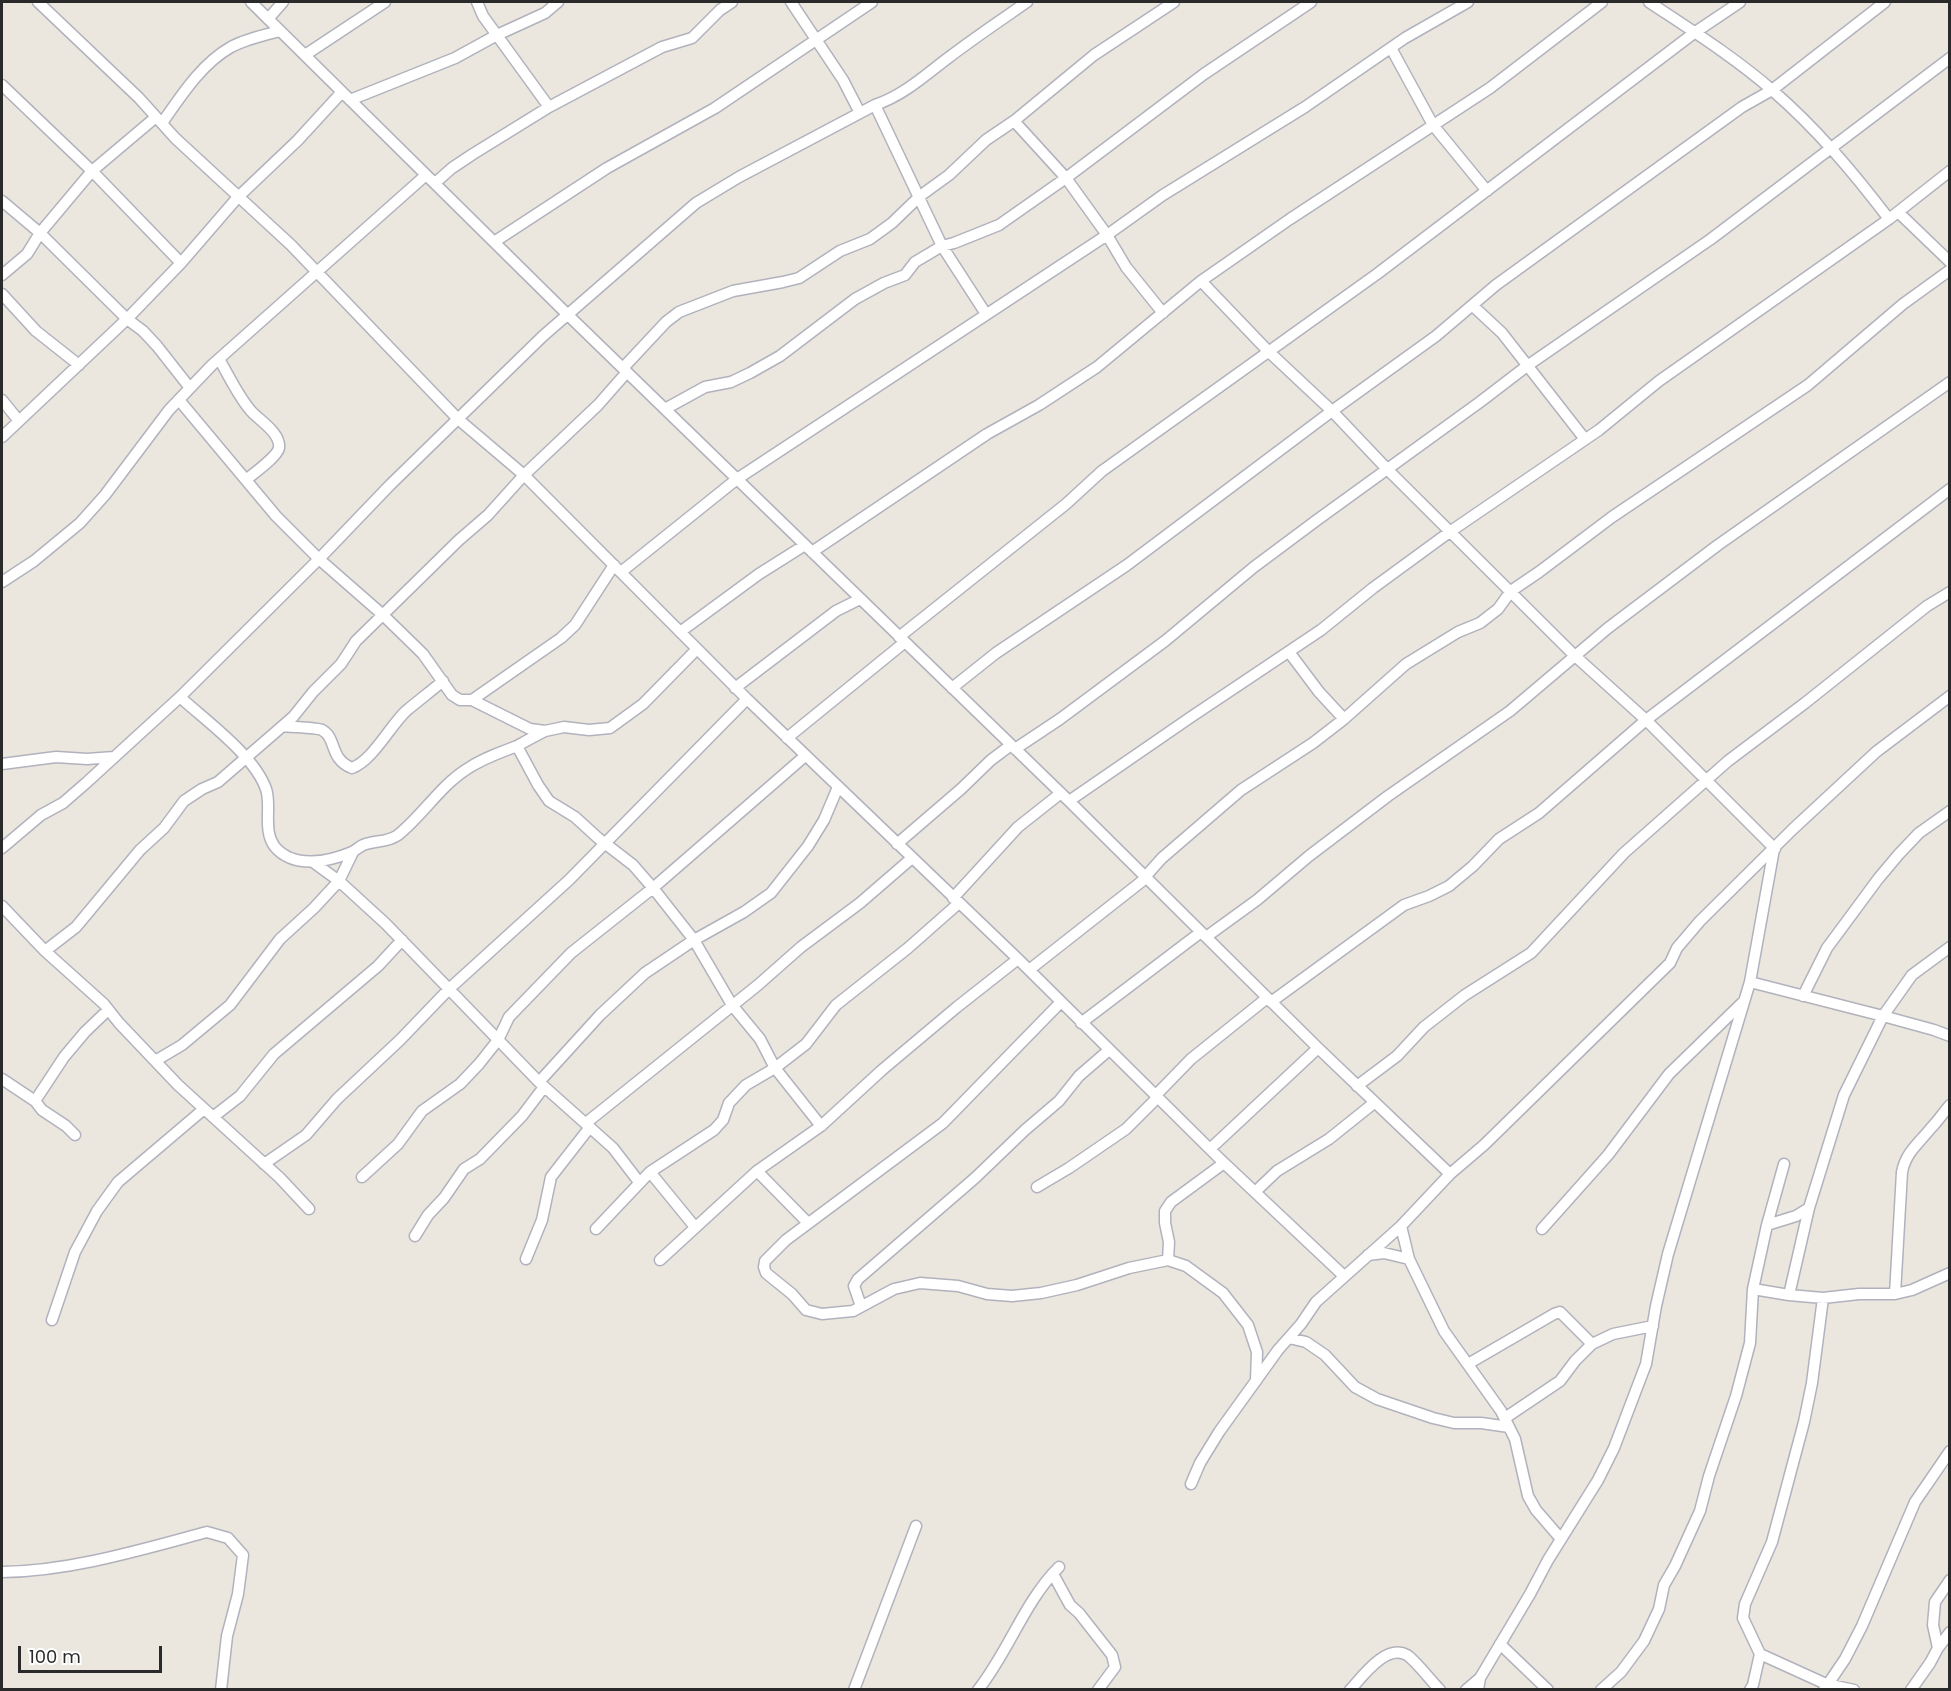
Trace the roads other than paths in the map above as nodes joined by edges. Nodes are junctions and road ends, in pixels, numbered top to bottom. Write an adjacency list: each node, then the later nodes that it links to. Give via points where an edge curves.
1 (38, 2): 32 (street)
2 (251, 2): 18 (street)
3 (283, 2): 18 (street)
4 (386, 2): 24 (street)
5 (477, 2): 21 (street)
6 (558, 2): 21 (street, via 545,13)
7 (732, 2): 30 (street, via 692,38 662,47)
8 (791, 2): 22 (street)
9 (872, 2): 22 (street)
10 (1027, 2): 29 (street, via 914,86)
11 (1174, 2): 33 (street, via 1094,55)
12 (1311, 2): 39 (street, via 1204,74)
13 (1468, 2): 23 (street)
14 (1602, 2): 34 (street, via 1490,88)
15 (1649, 2): 20 (street)
16 (1740, 2): 20 (street)
17 (1885, 2): 27 (street)
18 (268, 18): 19 (street)
19 (280, 31): 24 (street); 32 (street, via 232,47 217,57)
20 (1694, 33): 27 (street); 41 (street)
21 (497, 35): 28 (street, via 455,58); 30 (street)
22 (816, 38): 31 (street); 48 (street, via 715,108 607,168)
23 (1391, 48): 34 (street); 47 (street)
24 (305, 55): 28 (street)
25 (1950, 58): 35 (street)
26 (2, 85): 36 (street)
27 (1772, 90): 35 (street); 57 (street, via 1742,107 1523,265)
28 (346, 96): 38 (street); 43 (street)
29 (875, 105): 31 (street); 42 (street)
30 (549, 107): 40 (street, via 452,168)
31 (860, 113): 60 (street, via 696,203)
32 (159, 120): 36 (street); 43 (street)
33 (1014, 121): 39 (street); 42 (street)
34 (1433, 125): 41 (street); 55 (street)
35 (1831, 146): 45 (street); 65 (street, via 1711,239)
36 (92, 171): 46 (street); 50 (street)
37 (1950, 171): 45 (street)
38 (426, 175): 40 (street); 53 (street)
39 (1066, 178): 47 (street); 49 (street, via 999,225)
40 (435, 183): 48 (street)
41 (1488, 191): 62 (street)
42 (920, 196): 49 (street); 66 (street, via 892,223 800,278 733,291 679,312 660,328)
43 (238, 197): 50 (street); 53 (street)
44 (2, 201): 46 (street)
45 (1893, 216): 51 (street); 76 (street)
46 (40, 232): 54 (street, via 27,254); 61 (street)
47 (1107, 235): 58 (street, via 1126,267); 59 (street)
48 (494, 242): 60 (street)
49 (942, 246): 59 (street); 71 (street, via 915,261 905,275 855,299 780,356 731,382 694,392)
50 (182, 262): 61 (street)
51 (1950, 262)
52 (1950, 270): 87 (street, via 1903,304 1808,385 1612,517)
53 (317, 272): 63 (street); 73 (street)
54 (2, 275)
55 (1201, 281): 58 (street); 62 (street)
56 (2, 294): 64 (street, via 36,330)
57 (1473, 306): 65 (street, via 1502,333); 72 (street)
58 (1163, 313): 83 (street, via 1097,367)
59 (986, 314): 79 (street)
60 (569, 316): 66 (street); 73 (street, via 543,336)
61 (127, 319): 64 (street); 68 (street, via 157,346)
62 (1268, 351): 72 (street); 92 (street, via 1102,471)
63 (219, 359): 68 (street); 80 (street, via 250,410 279,442 273,456)
64 (79, 365): 74 (street)
65 (1527, 366): 76 (street); 77 (street)
66 (625, 370): 71 (street); 78 (street, via 598,405)
67 (1950, 382): 95 (street, via 1718,545)
68 (190, 388): 70 (street)
69 (2, 400): 74 (street)
70 (179, 400): 80 (street); 86 (street, via 80,523)
71 (665, 410): 79 (street)
72 (1332, 411): 77 (street); 98 (street, via 1127,565 996,653)
73 (458, 419): 78 (street); 84 (street)
74 (19, 421): 75 (street)
75 (2, 437)
76 (1584, 438): 82 (street)
77 (1388, 470): 82 (street); 109 (street, via 1254,567 1068,714)
78 (524, 475): 85 (street); 90 (street, via 488,515)
79 (737, 479): 83 (street); 85 (street)
80 (246, 480): 84 (street)
81 (1950, 489): 104 (street)
82 (1451, 531): 87 (street); 94 (street)
83 (808, 549): 89 (street); 91 (street, via 759,574)
84 (319, 559): 90 (street); 100 (street)
85 (617, 568): 91 (street); 102 (street, via 561,638)
86 (2, 582)
87 (1511, 591): 95 (street); 103 (street, via 1498,609 1480,623 1406,664)
88 (1950, 592): 114 (street)
89 (860, 599): 92 (street); 97 (street, via 836,611)
90 (383, 615): 96 (street, via 423,654); 105 (street)
91 (680, 632): 93 (street)
92 (902, 639): 98 (street); 107 (street)
93 (696, 649): 97 (street); 106 (street, via 643,704 610,728 564,727)
94 (1289, 652): 103 (street); 116 (street)
95 (1574, 655): 104 (street); 130 (street, via 1509,711 1388,796 1257,900)
96 (443, 681): 102 (street, via 452,695); 105 (street, via 405,712 372,752 352,768 337,758 322,730)
97 (735, 688): 101 (street)
98 (952, 688): 109 (street)
99 (1950, 696): 121 (street, via 1876,752)
100 (180, 697): 111 (street); 112 (street)
101 (747, 699): 107 (street); 118 (street)
102 (472, 700): 106 (street, via 530,729)
103 (1344, 719): 125 (street, via 1241,790 1162,858)
104 (1646, 720): 114 (street); 140 (street, via 1539,813 1499,839 1449,886 1404,905)
105 (283, 726): 112 (street)
106 (545, 731): 108 (street)
107 (787, 738): 110 (street)
108 (517, 746): 118 (street, via 549,801); 122 (street, via 487,756 465,770 398,835)
109 (1013, 747): 116 (street); 119 (street, via 991,760)
110 (805, 756): 115 (street); 127 (street)
111 (114, 757): 113 (street, via 56,757); 120 (street, via 63,803 41,815)
112 (246, 758): 124 (street, via 267,792 268,828 274,846 289,858); 134 (street, via 219,782 184,801 76,927)
113 (2, 764)
114 (1705, 780): 121 (street); 155 (street, via 1624,853 1531,953 1465,995)
115 (838, 787): 119 (street); 132 (street, via 808,846 771,893)
116 (1065, 797): 125 (street); 128 (street, via 1018,827)
117 (1950, 812): 139 (street, via 1919,833 1878,879 1827,948)
118 (606, 844): 127 (street, via 633,865); 138 (street)
119 (897, 844): 123 (street)
120 (2, 848)
121 (1774, 849): 137 (street); 171 (street, via 1700,921 1677,948 1670,963)
122 (352, 852): 124 (street); 126 (street)
123 (912, 858): 128 (street); 143 (street)
124 (313, 862): 126 (street)
125 (1146, 877): 130 (street); 136 (street)
126 (339, 881): 131 (street); 151 (street, via 280,939 230,1005 182,1045)
127 (653, 888): 132 (street); 148 (street, via 571,953 509,1017)
128 (956, 900): 135 (street); 152 (street, via 836,1005 806,1044)
129 (2, 906): 134 (street)
130 (1204, 935): 140 (street); 146 (street)
131 (402, 940): 138 (street); 161 (street, via 378,966 274,1054 240,1096)
132 (693, 940): 143 (street); 154 (street, via 645,973 600,1015)
133 (1950, 947): 145 (street, via 1912,975)
134 (45, 951): 144 (street)
135 (1018, 959): 136 (street); 163 (street, via 882,1070)
136 (1029, 970): 142 (street)
137 (1750, 982): 139 (street); 141 (street)
138 (449, 989): 148 (street); 167 (street, via 306,1134)
139 (1803, 996): 145 (street)
140 (1269, 1000): 149 (street); 156 (street, via 1191,1059)
141 (1744, 1001): 183 (street, via 1669,1074 1608,1155); 198 (street, via 1668,1254)
142 (1060, 1002): 146 (street); 178 (street, via 943,1123)
143 (732, 1005): 152 (street, via 755,1032); 162 (street)
144 (108, 1010): 151 (street); 157 (street, via 63,1057)
145 (1883, 1016): 147 (street); 176 (street, via 1844,1095)
146 (1081, 1023): 150 (street)
147 (1950, 1036)
148 (498, 1040): 154 (street); 172 (street, via 460,1084 422,1111 398,1144)
149 (1318, 1048): 155 (street); 165 (street)
150 (1108, 1050): 156 (street); 196 (street, via 975,1178 858,1279 854,1286)
151 (155, 1061): 160 (street)
152 (775, 1068): 163 (street); 170 (street, via 746,1085 729,1103 723,1120 714,1130)
153 (2, 1079): 157 (street)
154 (542, 1084): 162 (street); 184 (street, via 522,1116 480,1159 464,1169)
155 (1357, 1086): 158 (street)
156 (1157, 1096): 165 (street); 174 (street, via 1125,1129)
157 (35, 1101): 164 (street)
158 (1374, 1103): 171 (street); 175 (street, via 1329,1139 1277,1171)
159 (1950, 1105): 193 (street, via 1905,1160)
160 (204, 1109): 161 (street); 197 (street, via 118,1182 97,1211 75,1252)
161 (213, 1117): 167 (street)
162 (588, 1125): 173 (street, via 613,1148); 187 (street, via 551,1177 542,1220)
163 (821, 1126): 169 (street)
164 (75, 1135)
165 (1210, 1149): 166 (street)
166 (1224, 1163): 175 (street); 189 (street, via 1171,1202 1165,1211)
167 (264, 1164): 177 (street)
168 (1784, 1164): 179 (street)
169 (757, 1171): 178 (street); 181 (street)
170 (650, 1172): 173 (street); 181 (street)
171 (1450, 1174): 180 (street)
172 (362, 1177)
173 (639, 1182): 182 (street)
174 (1037, 1186)
175 (1255, 1192): 191 (street)
176 (1809, 1208): 179 (street); 194 (street)
177 (309, 1209)
178 (808, 1223): 196 (street, via 765,1261 766,1273 806,1310 839,1313)
179 (1767, 1225): 192 (street)
180 (1401, 1226): 185 (street); 186 (street)
181 (695, 1227): 188 (street)
182 (596, 1229)
183 (1542, 1229)
184 (415, 1236)
185 (1368, 1255): 186 (street, via 1384,1253); 191 (street)
186 (1408, 1258): 201 (street, via 1444,1330)
187 (526, 1259)
188 (660, 1260)
189 (1168, 1260): 196 (street, via 1077,1285 1012,1296 920,1283 894,1289); 202 (street, via 1186,1266 1223,1293 1248,1325 1257,1352)
190 (1950, 1273): 193 (street)
191 (1344, 1276): 199 (street, via 1316,1302)
192 (1753, 1289): 194 (street); 225 (street, via 1750,1343 1700,1511 1664,1585 1659,1610 1644,1641 1622,1672)
193 (1895, 1294): 195 (street)
194 (1789, 1295): 195 (street)
195 (1823, 1298): 213 (street, via 1804,1422 1772,1542 1745,1604 1743,1618)
196 (861, 1306)
197 (52, 1320)
198 (1653, 1326): 200 (street); 207 (street, via 1646,1364 1614,1448)
199 (1289, 1338): 202 (street); 203 (street, via 1306,1342 1325,1354 1355,1387 1377,1399 1454,1422)
200 (1592, 1344): 201 (street, via 1560,1312); 203 (street, via 1560,1381)
201 (1467, 1364): 203 (street)
202 (1256, 1381): 205 (street, via 1219,1432)
203 (1507, 1423): 207 (street, via 1515,1439 1528,1496)
204 (1950, 1451): 215 (street, via 1916,1502 1850,1651)
205 (1191, 1484)
206 (916, 1526): 217 (street)
207 (1561, 1539): 211 (street)
208 (2, 1572): 216 (street, via 57,1568 207,1532 228,1538 243,1555)
209 (1950, 1580): 212 (street, via 1935,1602 1933,1624)
210 (1950, 1632): 212 (street)
211 (1500, 1644): 214 (street); 224 (street)
212 (1938, 1648): 228 (street)
213 (1760, 1654): 215 (street); 226 (street)
214 (1480, 1678): 222 (street); 223 (street)
215 (1825, 1687): 227 (street)
216 (220, 1689)
217 (854, 1689)
218 (978, 1689): 219 (street, via 1056,1570 1070,1605 1112,1654 1115,1667)
219 (1098, 1689)
220 (1350, 1689): 221 (street, via 1381,1658 1395,1653 1407,1655)
221 (1440, 1689)
222 (1466, 1689)
223 (1478, 1689)
224 (1548, 1689)
225 (1601, 1689)
226 (1750, 1689)
227 (1854, 1689)
228 (1911, 1689)

